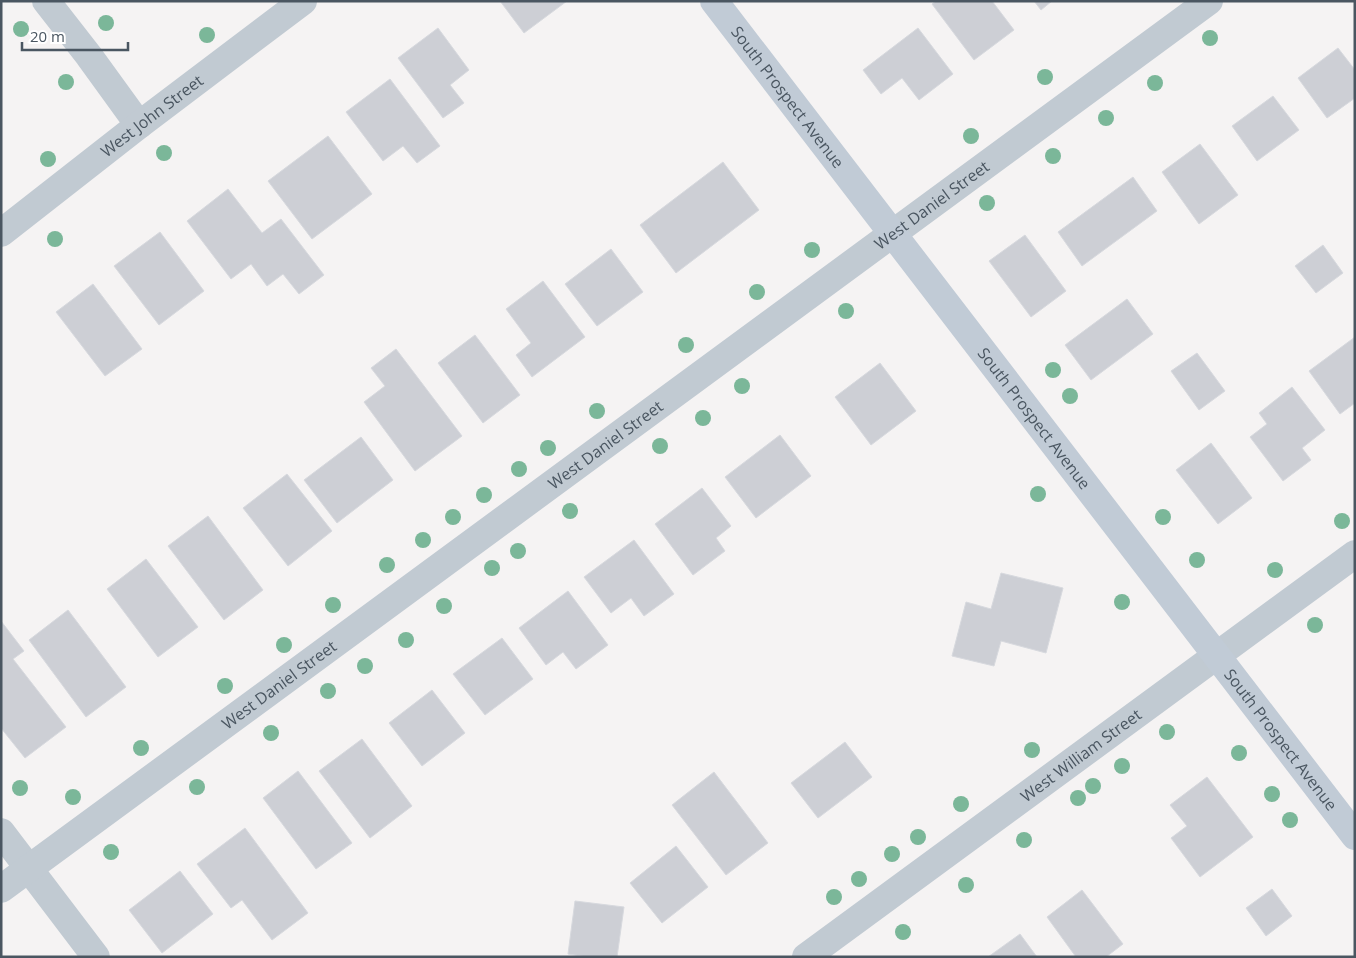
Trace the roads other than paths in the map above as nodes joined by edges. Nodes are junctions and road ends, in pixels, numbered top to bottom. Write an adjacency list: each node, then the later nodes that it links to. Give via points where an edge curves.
1 (46, 1): 5 (street)
2 (303, 1): 5 (street, West John Street)
3 (714, 1): 7 (main road, South Prospect Avenue)
4 (1209, 1): 7 (street, West Daniel Street)
5 (139, 125): 6 (street, West John Street)
6 (1, 232)
7 (893, 234): 9 (main road, South Prospect Avenue); 12 (street, West Daniel Street)
8 (1355, 554): 9 (street, West William Street)
9 (1215, 655): 11 (main road, South Prospect Avenue); 15 (street, West William Street)
10 (1, 832): 12 (street)
11 (1355, 836)
12 (29, 868): 13 (street, West Daniel Street); 14 (street)
13 (1, 889)
14 (96, 957)
15 (806, 957)

